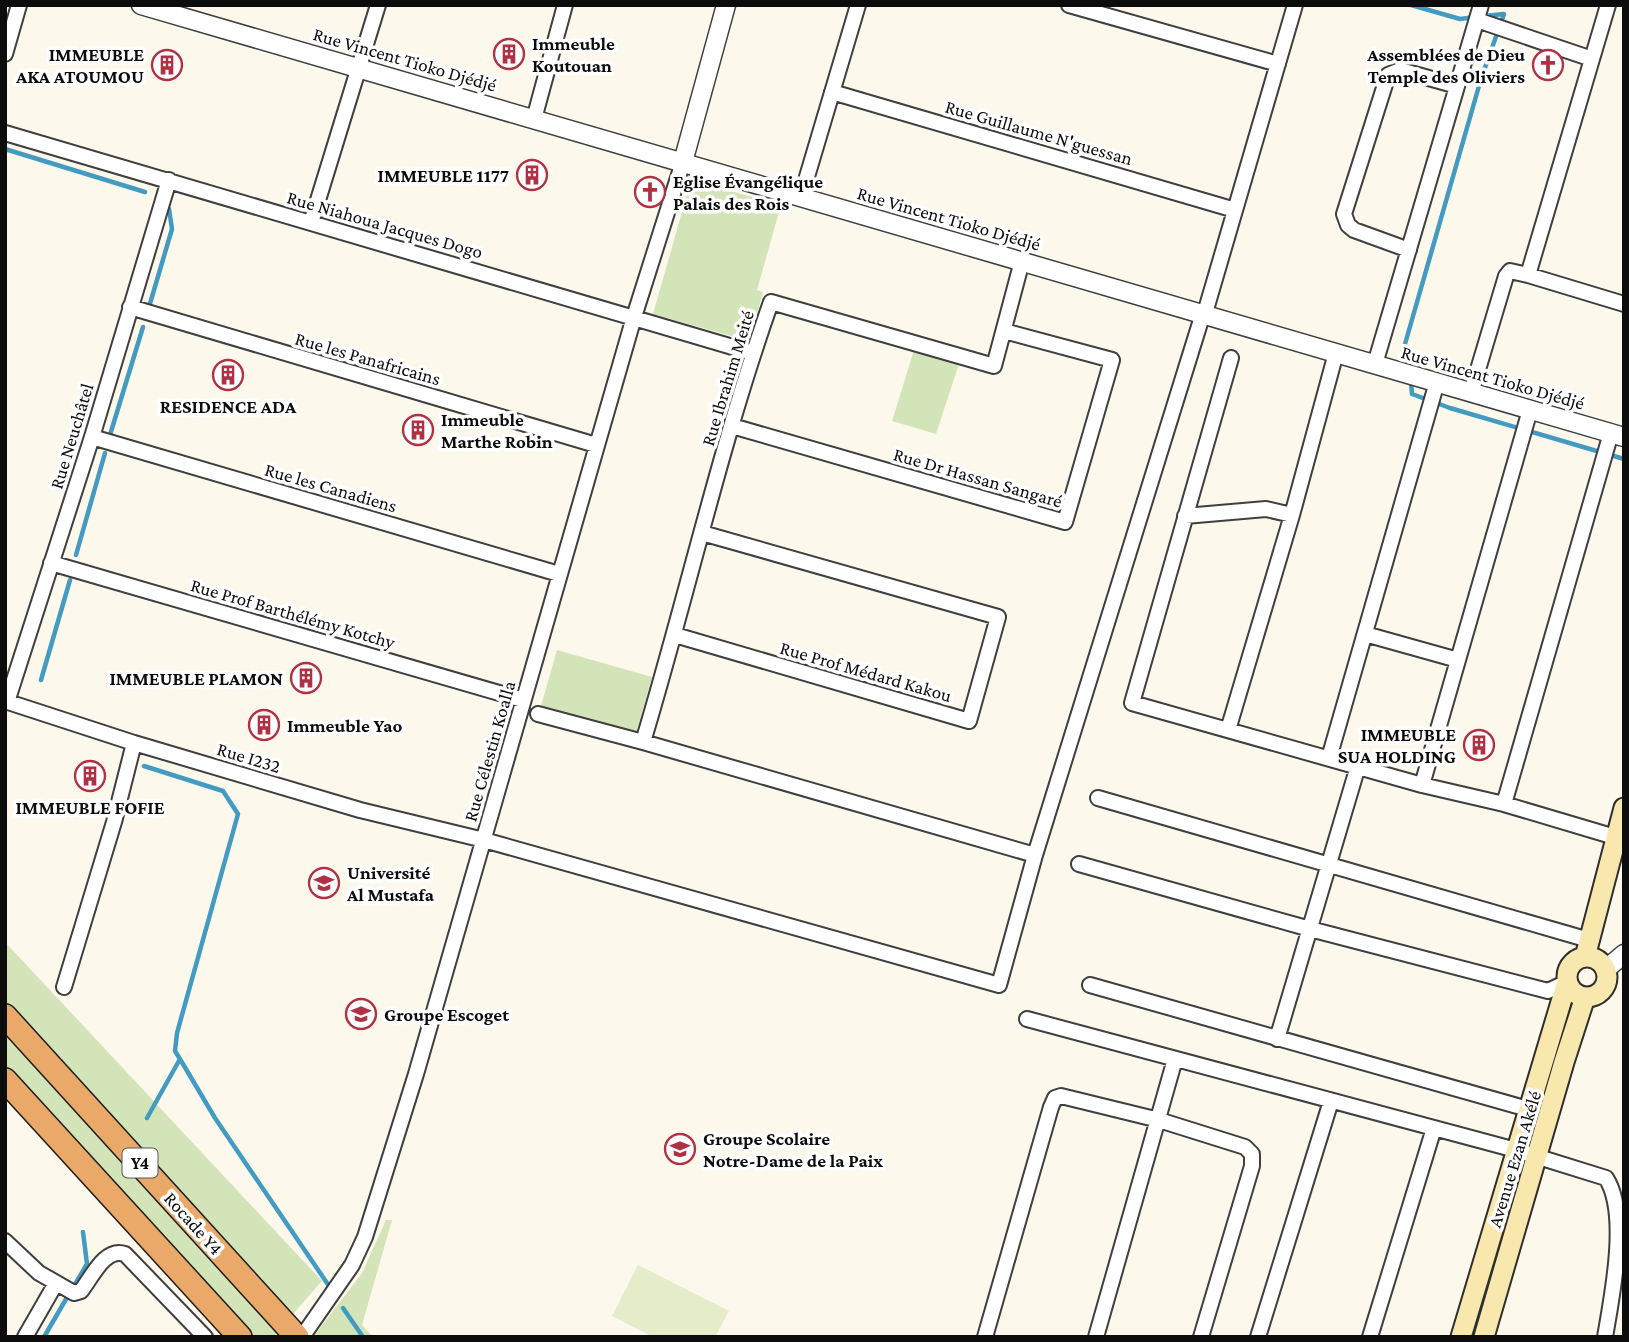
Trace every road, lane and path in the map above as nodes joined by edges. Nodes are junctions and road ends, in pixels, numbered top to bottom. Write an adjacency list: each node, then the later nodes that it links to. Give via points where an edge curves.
1 (19, 5): 13 (street)
2 (141, 5): 11 (street, Rue Vincent Tioko Djédjé)
3 (379, 5): 16 (street)
4 (565, 5): 19 (street)
5 (726, 5): 21 (street)
6 (858, 5): 18 (street)
7 (1069, 5): 15 (street)
8 (1295, 5): 15 (street)
9 (1481, 5): 12 (street)
10 (1608, 5): 14 (street)
11 (179, 11): 16 (street, Rue Vincent Tioko Djédjé)
12 (1477, 20): 14 (street); 17 (street)
13 (5, 54)
14 (1592, 60): 28 (street)
15 (1278, 64): 24 (street)
16 (360, 67): 19 (street, Rue Vincent Tioko Djédjé); 25 (street)
17 (1457, 86): 26 (street); 26 (street, via 1400,70 1388,75 1344,214 1354,230)
18 (832, 92): 23 (street); 24 (street, Rue Guillaume N'guessan)
19 (534, 119): 21 (street, Rue Vincent Tioko Djédjé)
20 (5, 133): 22 (street, Rue Niahoua Jacques Dogo)
21 (683, 162): 23 (street, Rue Vincent Tioko Djédjé); 32 (street, Rue Célestin Koalla)
22 (169, 180): 25 (street, Rue Niahoua Jacques Dogo); 30 (street, Rue Neuchâtel)
23 (801, 197): 27 (street, Rue Vincent Tioko Djédjé)
24 (1235, 209): 31 (street)
25 (311, 223): 32 (street, Rue Niahoua Jacques Dogo)
26 (1409, 250): 37 (street)
27 (1020, 266): 31 (street, Rue Vincent Tioko Djédjé); 33 (street, Rue Ibrahim Meité)
28 (1528, 275): 29 (street); 39 (street, via 1513,271 1506,276)
29 (1624, 304)
30 (130, 307): 43 (street, Rue Neuchâtel); 44 (street, Rue les Panafricains)
31 (1205, 313): 35 (street, Rue Vincent Tioko Djédjé); 67 (street)
32 (634, 317): 34 (street, Rue Niahoua Jacques Dogo); 44 (street, Rue Célestin Koalla)
33 (1004, 331): 34 (street, Rue Ibrahim Meité, via 994,366 771,302); 41 (street, Rue Dr Hassan Sangaré, via 1112,360 1065,522)
34 (753, 353): 41 (street, Rue Ibrahim Meité)
35 (1336, 353): 37 (street, Rue Vincent Tioko Djédjé); 45 (street)
36 (1231, 358): 46 (street)
37 (1376, 364): 38 (street, Rue Vincent Tioko Djédjé)
38 (1437, 382): 39 (street, Rue Vincent Tioko Djédjé); 50 (street)
39 (1471, 393): 40 (street, Rue Vincent Tioko Djédjé)
40 (1530, 410): 42 (street, Rue Vincent Tioko Djédjé); 52 (street)
41 (732, 426): 47 (street, Rue Ibrahim Meité)
42 (1617, 435): 63 (street)
43 (92, 437): 48 (street, Rue Neuchâtel); 49 (street, Rue les Canadiens)
44 (596, 445): 49 (street, Rue Célestin Koalla)
45 (1292, 515): 46 (street, via 1266,509); 56 (street)
46 (1185, 516): 56 (street, via 1132,703)
47 (702, 533): 51 (street, Rue Ibrahim Meité); 51 (street, Rue Prof Médard Kakou, via 998,617 970,721)
48 (51, 563): 53 (street, Rue Prof Barthélémy Kotchy); 54 (street, Rue Neuchâtel)
49 (559, 574): 53 (street, Rue Célestin Koalla)
50 (1365, 634): 52 (street); 59 (street)
51 (675, 635): 57 (street, Rue Ibrahim Meité)
52 (1458, 660): 61 (street)
53 (523, 700): 66 (street, Rue Célestin Koalla)
54 (6, 702): 58 (street, Rue I232)
55 (538, 714): 57 (street)
56 (1228, 730): 59 (street)
57 (643, 742): 67 (street)
58 (134, 743): 66 (street, Rue I232, via 360,810); 76 (street)
59 (1329, 758): 60 (street)
60 (1357, 766): 61 (street); 68 (street)
61 (1422, 785): 63 (street)
62 (1098, 798): 68 (street)
63 (1504, 804): 65 (street)
64 (1624, 808): 65 (main road)
65 (1615, 837): 71 (main road)
66 (484, 840): 67 (street, Rue I232, via 999,985); 94 (street, Rue Célestin Koalla, via 365,1237 352,1265)
67 (1035, 855)
68 (1329, 863): 70 (street); 71 (street)
69 (1079, 864): 70 (street)
70 (1310, 929): 74 (street, via 1548,990); 80 (street)
71 (1587, 948): 73 (main road); 74 (main road, via 1568,970)
72 (1624, 954): 73 (street)
73 (1605, 970): 77 (main road, via 1603,989)
74 (1567, 982): 77 (main road, via 1574,992); 84 (main road, Avenue Ezan Akélé)
75 (1090, 985): 80 (street)
76 (64, 987)
77 (1586, 997): 88 (main road, Avenue Ezan Akélé)
78 (5, 1016): 94 (highway, Rocade Y4 / Y4)
79 (1027, 1019): 81 (street)
80 (1277, 1040): 84 (street)
81 (1175, 1059): 83 (street); 85 (street)
82 (5, 1080): 93 (highway, Y4)
83 (1331, 1101): 86 (street); 98 (street)
84 (1528, 1109): 87 (main road, Avenue Ezan Akélé)
85 (1159, 1120): 95 (street, via 1067,1096 1055,1098); 96 (street); 97 (street, via 1245,1147 1252,1154)
86 (1434, 1128): 87 (street); 99 (street)
87 (1516, 1150): 88 (street); 100 (main road, Avenue Ezan Akélé)
88 (1536, 1156): 101 (main road, Avenue Ezan Akélé); 102 (street, via 1606,1178 1613,1189 1615,1282)
89 (5, 1241): 90 (street, via 28,1265)
90 (56, 1283): 91 (street); 92 (street, via 78,1293 108,1255 125,1254)
91 (25, 1337)
92 (205, 1337)
93 (240, 1337)
94 (300, 1337)
95 (985, 1337)
96 (1096, 1337)
97 (1201, 1337)
98 (1258, 1337)
99 (1370, 1337)
100 (1461, 1337)
101 (1484, 1337)
102 (1605, 1337)

